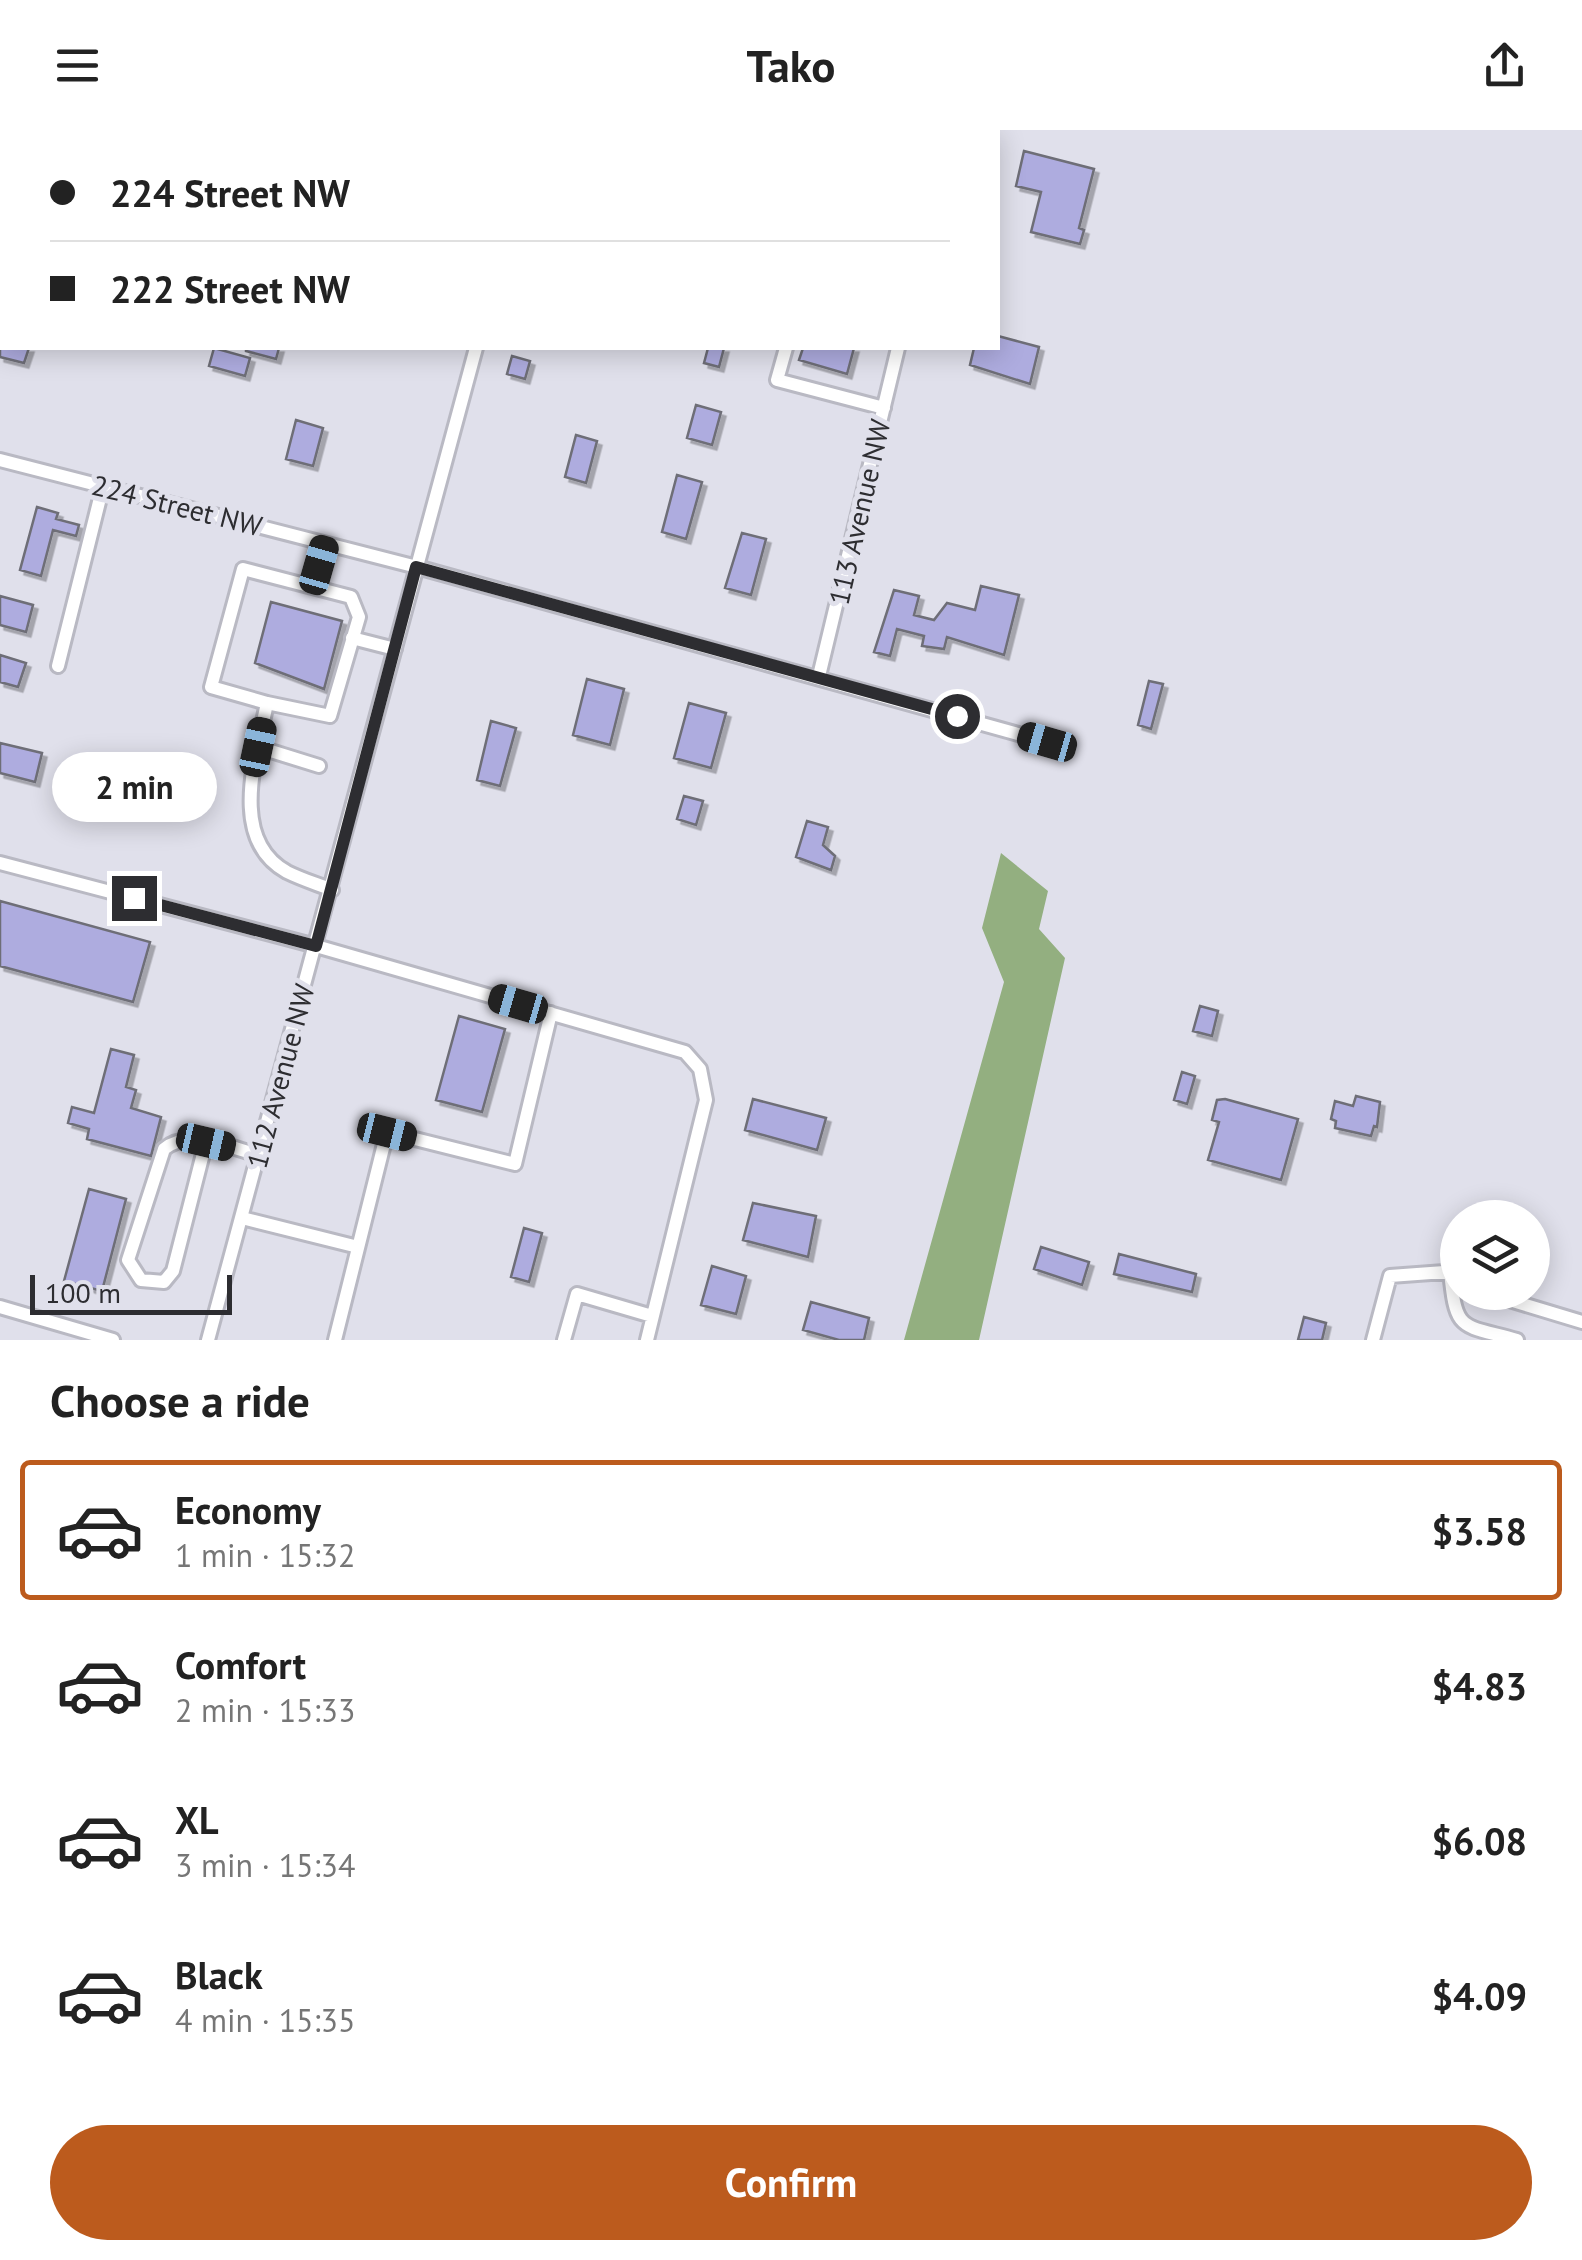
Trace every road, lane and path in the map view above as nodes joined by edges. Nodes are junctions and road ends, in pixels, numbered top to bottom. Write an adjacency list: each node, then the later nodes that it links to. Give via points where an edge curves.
1 (475, 350): 8 (street, 112 Avenue NW)
2 (785, 350): 4 (street, via 777,380)
3 (898, 350): 4 (street, 113 Avenue NW)
4 (884, 408): 13 (street, 113 Avenue NW)
5 (0, 460): 6 (street, 224 Street NW)
6 (104, 486): 7 (street, 224 Street NW); 12 (street)
7 (325, 544): 8 (street, 224 Street NW); 9 (street)
8 (416, 567): 11 (street, 112 Avenue NW); 13 (street, 224 Street NW)
9 (314, 586): 10 (street, via 351,596 359,617); 14 (street, via 243,570 211,687)
10 (352, 638): 11 (street); 14 (street, via 330,716)
11 (395, 649): 19 (street, 112 Avenue NW)
12 (58, 666)
13 (820, 676): 15 (street, 224 Street NW)
14 (268, 703): 16 (street)
15 (1047, 742)
16 (258, 747): 17 (street); 19 (street, via 248,812 264,850 284,870)
17 (320, 766)
18 (0, 863): 20 (street)
19 (332, 890): 20 (street, 112 Avenue NW)
20 (316, 946): 21 (street); 23 (street, 112 Avenue NW)
21 (552, 1013): 25 (street, via 515,1164 387,1132); 30 (street, via 674,1047 700,1069 706,1100)
22 (206, 1142): 22 (street, via 174,1140 164,1149 128,1260 141,1280 164,1282 173,1272); 23 (street)
23 (259, 1155): 24 (street, 112 Avenue NW)
24 (242, 1218): 25 (street); 33 (street, 112 Avenue NW)
25 (358, 1246): 34 (street)
26 (1440, 1272): 37 (street, via 1390,1276)
27 (0, 1307): 32 (street)
28 (1454, 1310): 38 (street, via 1464,1326)
29 (1542, 1310): 31 (street)
30 (652, 1316): 35 (street, via 577,1294); 36 (street)
31 (1582, 1322)
32 (113, 1340)
33 (208, 1340)
34 (336, 1340)
35 (564, 1340)
36 (646, 1340)
37 (1373, 1340)
38 (1517, 1340)

